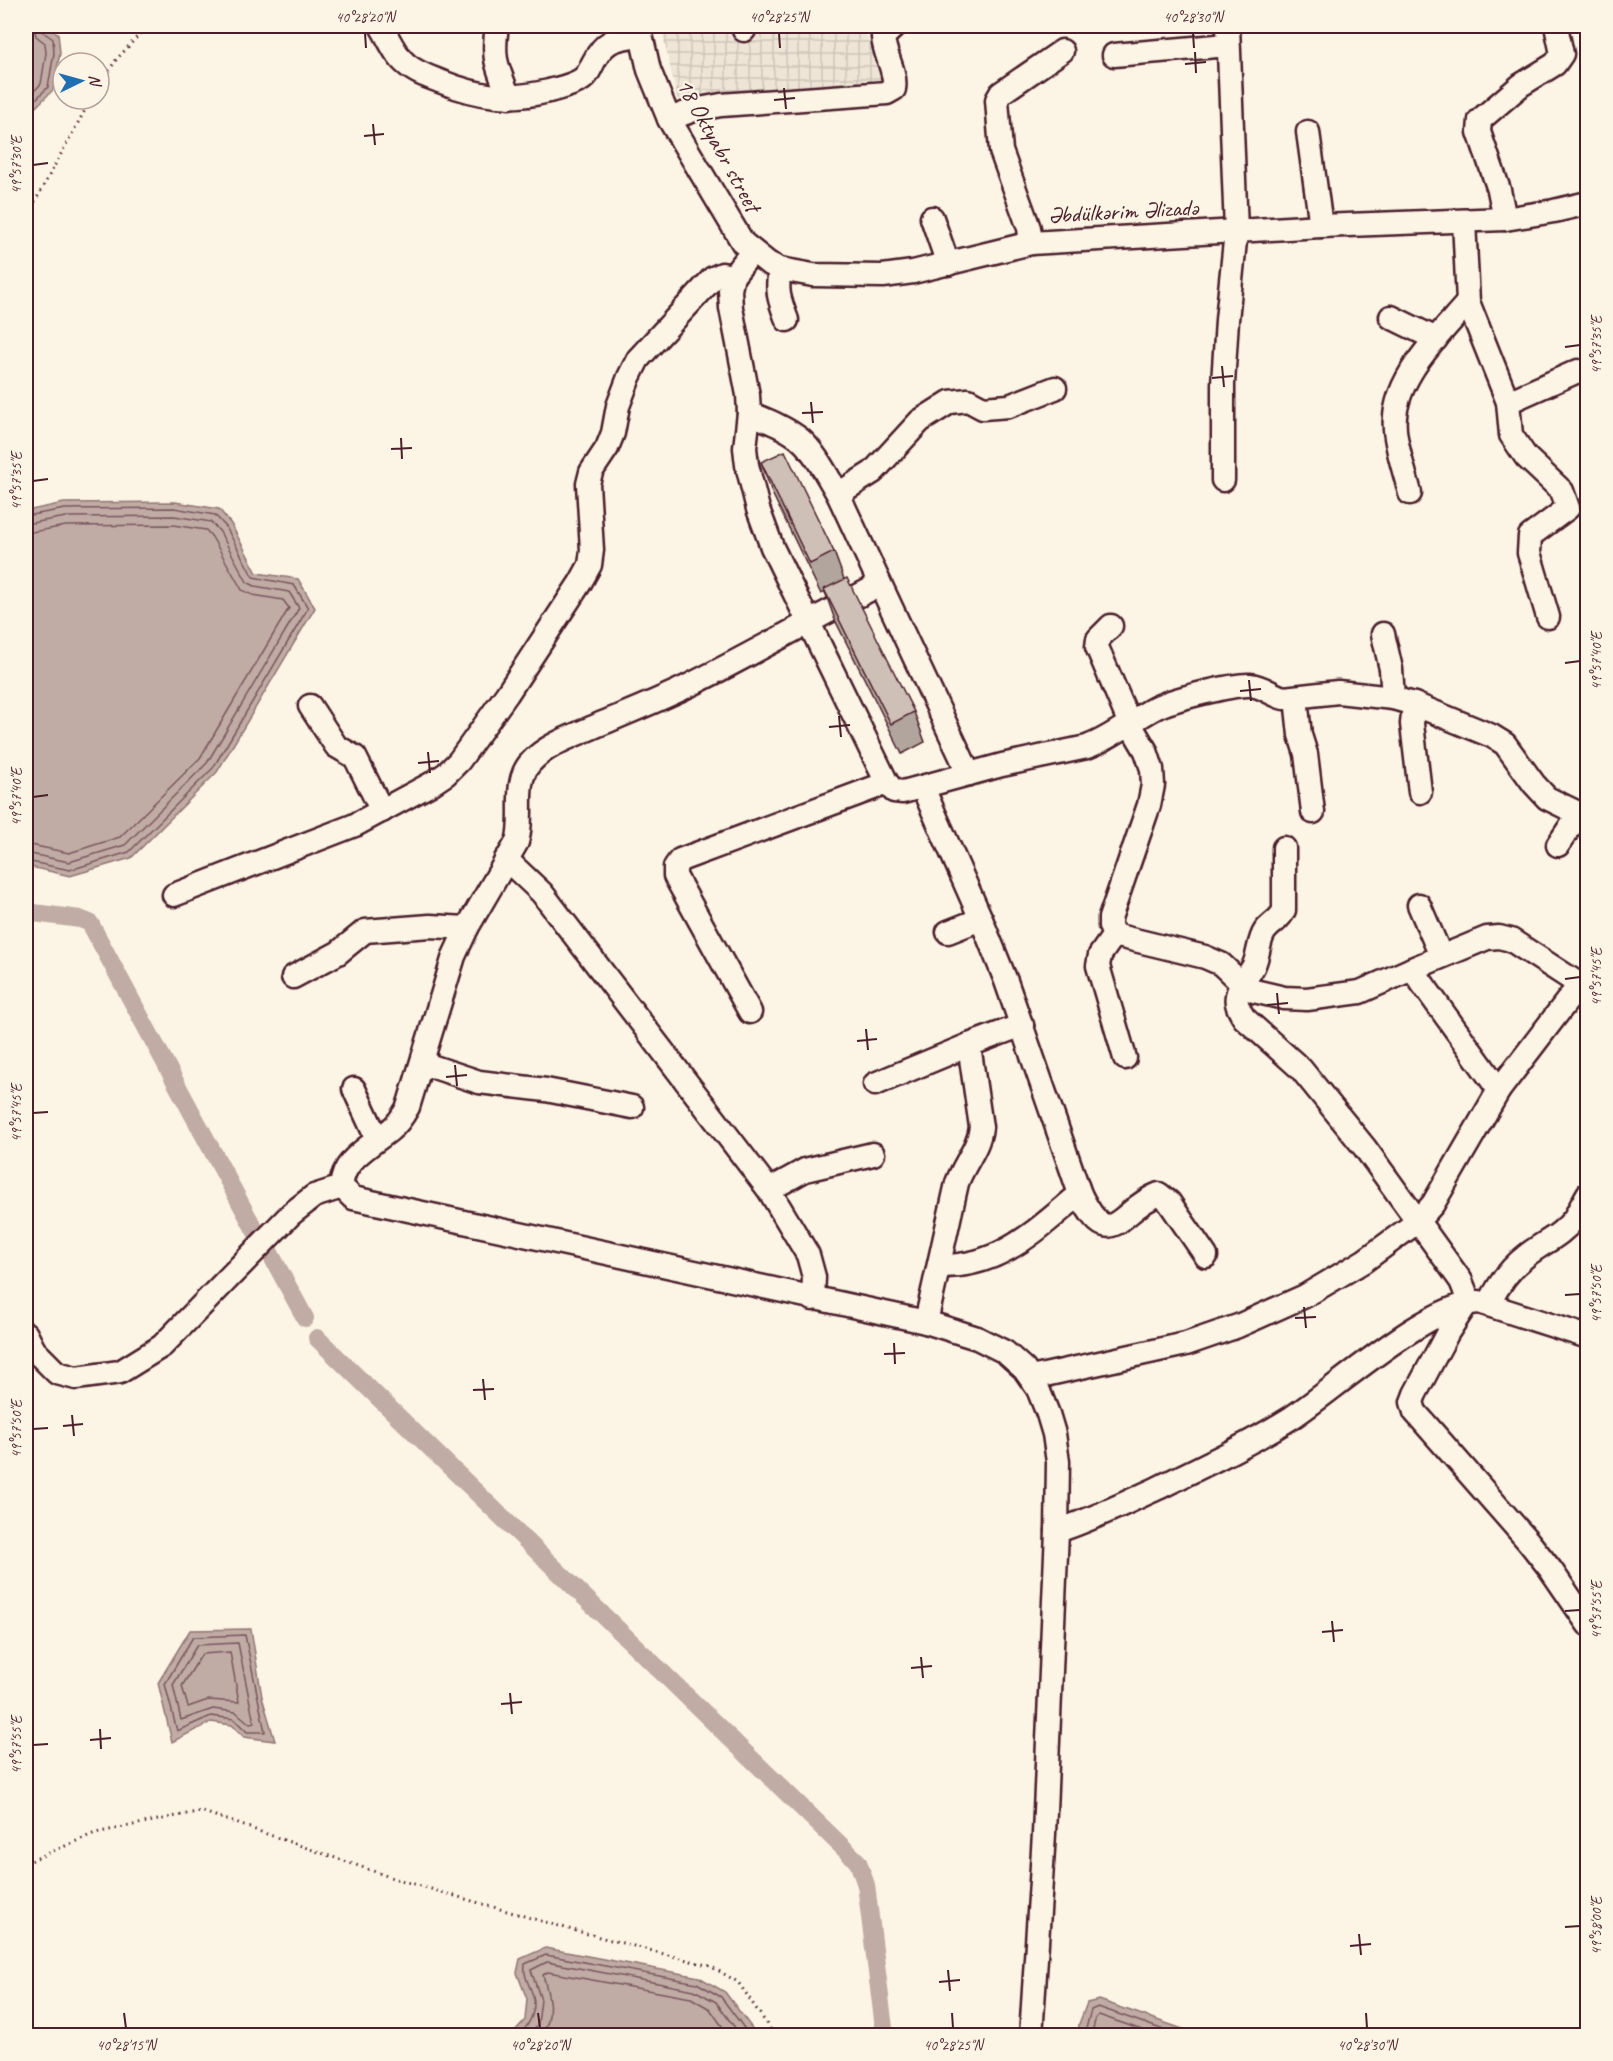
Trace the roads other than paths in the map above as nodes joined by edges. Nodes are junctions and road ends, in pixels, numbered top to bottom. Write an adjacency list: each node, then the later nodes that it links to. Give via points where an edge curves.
1 (381, 26): 9 (street, via 403,62 417,72 465,91)
2 (497, 26): 9 (street, via 494,60)
3 (895, 26): 10 (street, via 883,37 895,81 894,89 887,93 721,105)
4 (1556, 26): 14 (street, via 1562,54 1556,64 1521,85 1480,120 1479,132)
5 (639, 30): 9 (street, via 605,44 579,81 537,94); 10 (street, 18 Oktyabr street, via 652,80)
6 (1228, 35): 8 (street); 17 (street)
7 (1062, 51): 18 (street, via 1001,93 997,100 1001,151)
8 (1114, 55)
9 (509, 97)
10 (669, 119): 19 (street, 18 Oktyabr street, via 732,226)
11 (1308, 132): 16 (street)
12 (1587, 202): 14 (street, Əbdülkərim Əlizadə, via 1554,212)
13 (932, 218): 20 (street)
14 (1505, 219): 15 (street, Əbdülkərim Əlizadə)
15 (1464, 221): 16 (street, Əbdülkərim Əlizadə); 23 (street)
16 (1321, 226): 17 (street, Əbdülkərim Əlizadə)
17 (1236, 231): 18 (street, Əbdülkərim Əlizadə); 31 (street, via 1223,384)
18 (1031, 243): 20 (street, Əbdülkərim Əlizadə)
19 (752, 252): 21 (street, Əbdülkərim Əlizadə); 22 (street)
20 (948, 264): 21 (street, Əbdülkərim Əlizadə, via 883,276 813,275)
21 (780, 269): 25 (street, via 777,296)
22 (733, 276): 30 (street, via 731,308); 47 (street, via 722,274 713,278 638,360 629,377 610,441 588,483 592,550 590,565 580,583 459,761 446,774)
23 (1468, 302): 26 (street); 29 (street)
24 (1391, 317): 26 (street)
25 (787, 320)
26 (1436, 339): 32 (street, via 1403,384 1395,405 1395,431)
27 (1578, 371): 29 (street)
28 (1055, 388): 33 (street, via 1009,406 983,408 968,400 950,402 920,421 873,472)
29 (1508, 402): 35 (street, via 1511,435 1526,456 1562,491 1568,508 1530,536 1529,553)
30 (749, 413): 33 (street, via 801,440); 36 (street, via 745,448 758,509)
31 (1223, 480)
32 (1410, 493)
33 (838, 494): 34 (street)
34 (879, 585): 36 (street); 43 (street)
35 (1548, 617)
36 (808, 621): 44 (street); 52 (street, via 688,686 572,737 531,762 521,782 520,833)
37 (1111, 626): 42 (street, via 1098,639 1097,647)
38 (1383, 634): 40 (street)
39 (1296, 698): 40 (street, via 1338,692); 42 (street, via 1239,685 1166,703); 48 (street)
40 (1404, 701): 46 (street, via 1412,724); 49 (street, via 1505,744 1547,798)
41 (310, 706): 47 (street, via 336,746 355,758)
42 (1130, 724): 43 (street, via 1087,747); 58 (street, via 1146,751 1153,786 1110,918)
43 (969, 774): 45 (street)
44 (886, 783): 45 (street, via 894,791); 64 (street, via 681,860 675,867 675,876)
45 (923, 788): 55 (street)
46 (1420, 792)
47 (382, 811): 53 (street)
48 (1313, 812)
49 (1583, 817): 50 (street)
50 (1558, 845)
51 (1284, 848): 62 (street, via 1284,910 1281,918 1266,929 1253,967)
52 (506, 859): 56 (street); 76 (street, via 542,893)
53 (174, 895)
54 (1419, 905): 59 (street)
55 (981, 919): 57 (street); 65 (street)
56 (466, 928): 61 (street, via 365,931 338,953); 68 (street)
57 (948, 932)
58 (1114, 935): 62 (street, via 1205,957 1221,964); 67 (street, via 1100,955 1098,966)
59 (1441, 956): 60 (street); 63 (street, via 1499,937 1511,940)
60 (1412, 969): 62 (street, via 1360,992 1307,999 1254,991); 71 (street)
61 (293, 977)
62 (1241, 983): 79 (street, via 1236,996 1244,1018 1301,1069)
63 (1584, 987): 71 (street)
64 (750, 1012)
65 (1022, 1025): 66 (street); 77 (street)
66 (969, 1045): 69 (street); 81 (street, via 980,1140 961,1170)
67 (1125, 1058)
68 (422, 1063): 72 (street, via 478,1082); 73 (street, via 408,1107 399,1121)
69 (875, 1084)
70 (354, 1089): 73 (street)
71 (1499, 1090): 79 (street, via 1447,1183)
72 (632, 1107)
73 (377, 1139): 75 (street, via 343,1172)
74 (873, 1154): 76 (street, via 805,1170)
75 (342, 1187): 82 (street, via 353,1198); 85 (street, via 314,1196 291,1214 162,1346 120,1372 76,1378 57,1373 34,1350)
76 (769, 1190): 82 (street, via 808,1256 814,1277)
77 (1080, 1194): 80 (street, via 1098,1223 1107,1226 1158,1194 1169,1202); 81 (street, via 1005,1252 975,1264)
78 (1587, 1194): 83 (street, via 1573,1220 1526,1256)
79 (1418, 1222): 83 (street); 87 (street, via 1364,1261 1305,1296 1238,1326 1186,1344)
80 (1206, 1256)
81 (939, 1266): 84 (street)
82 (813, 1299): 84 (street)
83 (1478, 1304): 86 (street); 88 (street, via 1448,1310 1405,1335 1292,1417 1224,1456); 89 (street, via 1448,1332 1415,1394 1415,1412 1528,1541)
84 (926, 1322): 87 (street, via 1005,1352)
85 (26, 1334)
86 (1587, 1337)
87 (1031, 1378): 88 (street, via 1054,1434)
88 (1058, 1531): 90 (street)
89 (1587, 1624)
90 (1031, 2036)

